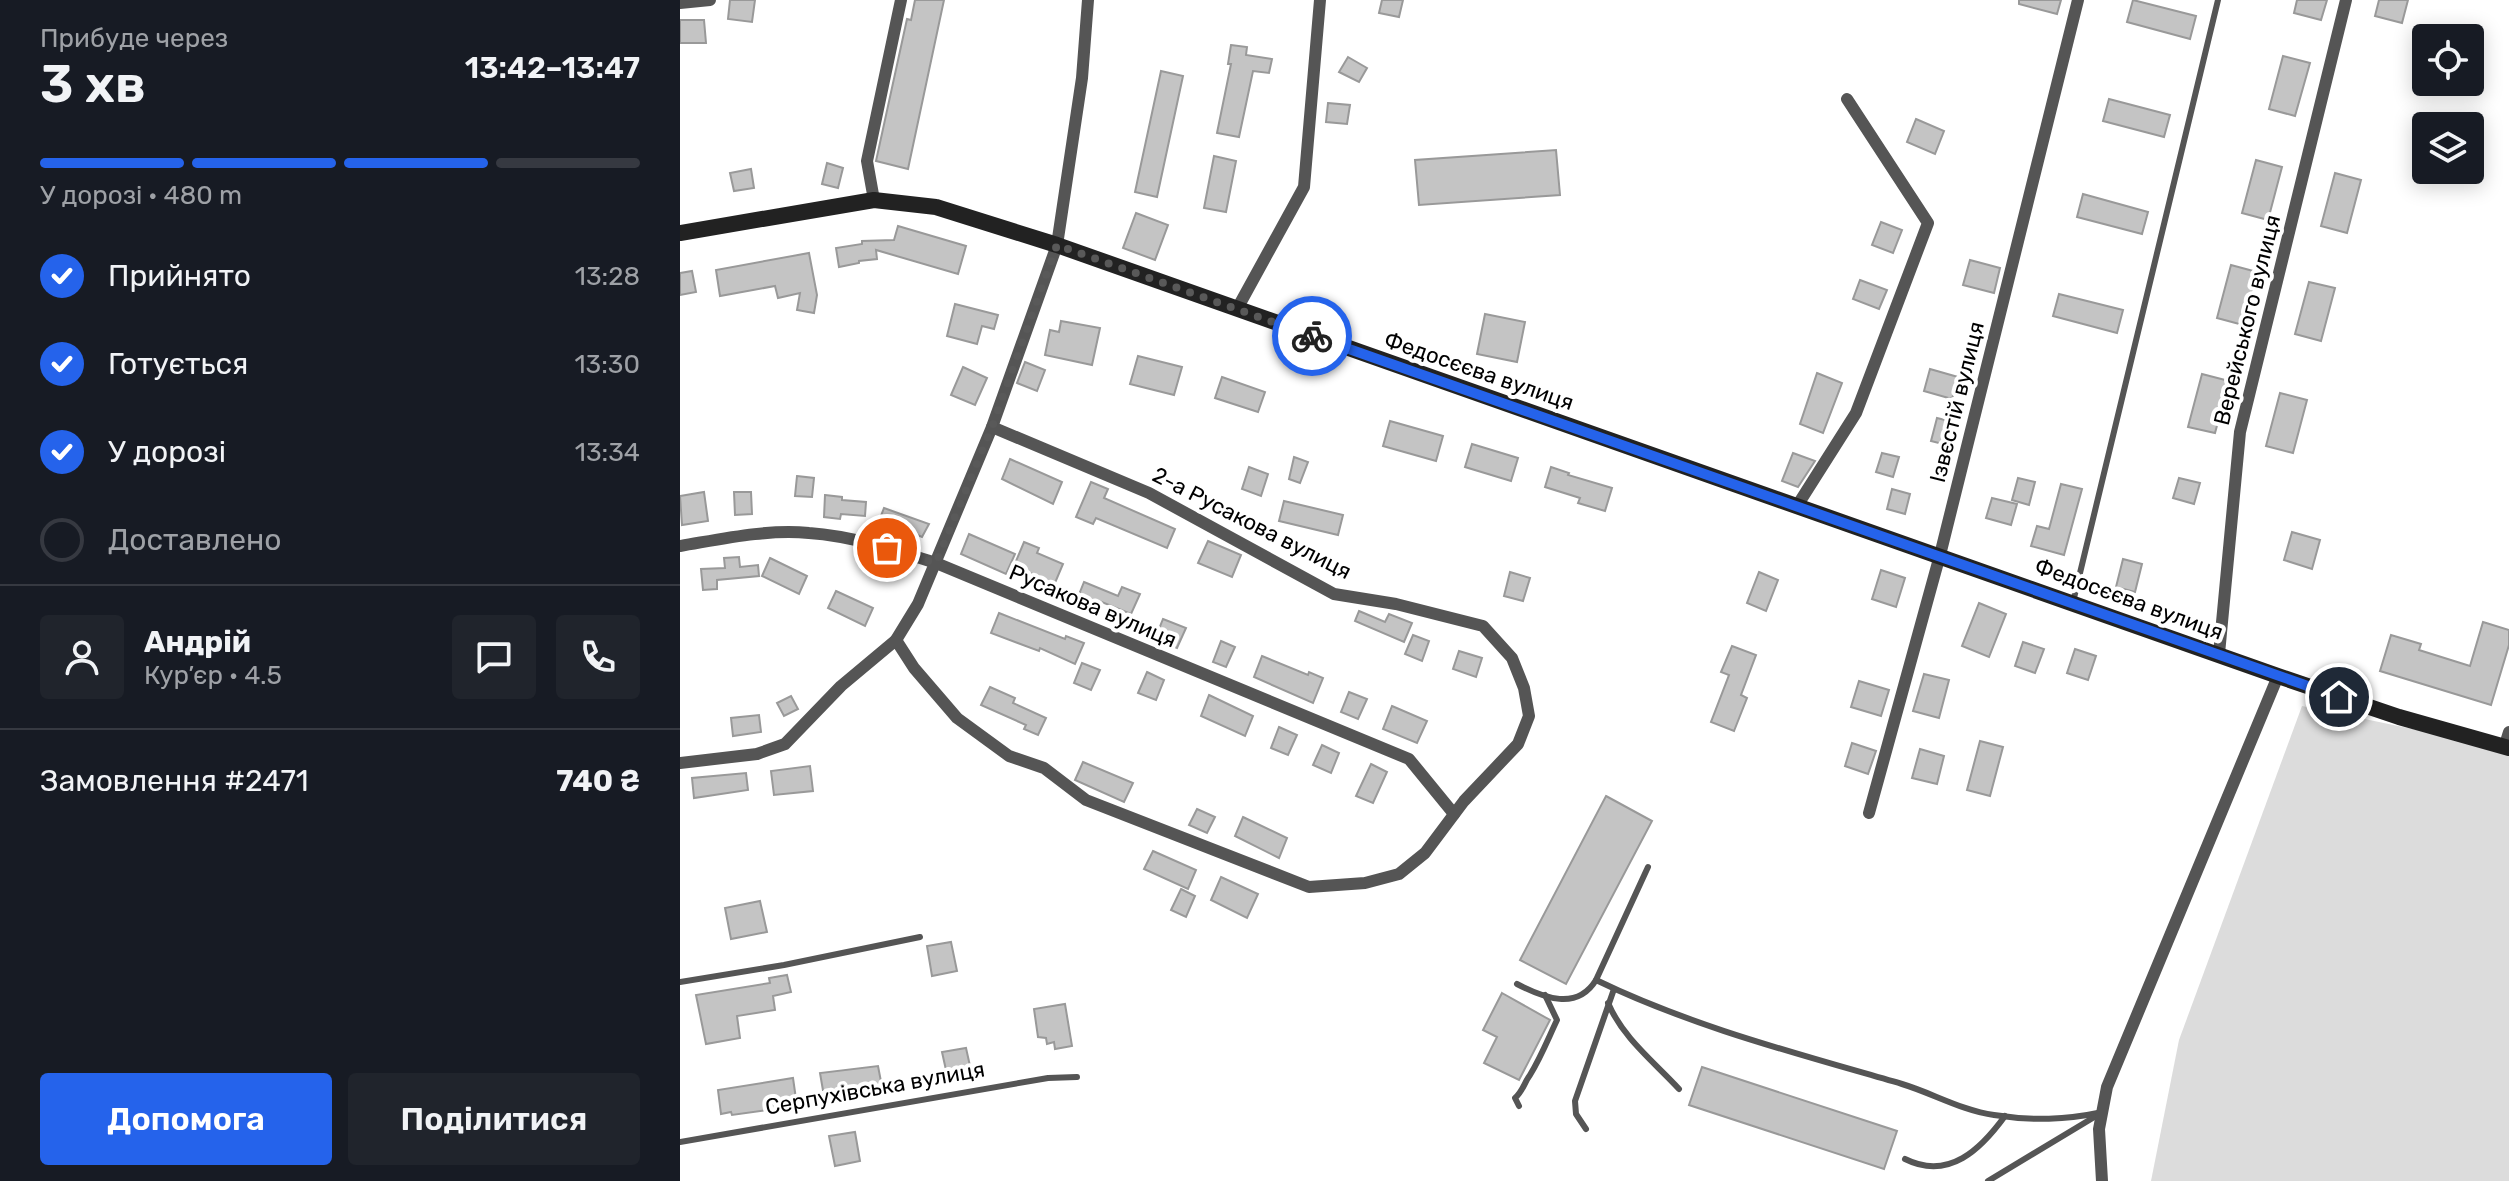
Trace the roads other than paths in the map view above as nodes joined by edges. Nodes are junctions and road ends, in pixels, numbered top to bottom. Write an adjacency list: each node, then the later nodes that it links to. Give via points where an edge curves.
1 (710, 0): 8 (street)
2 (901, 0): 10 (street, via 867,161)
3 (1088, 0): 12 (street)
4 (1320, 0): 13 (street, via 1304,187)
5 (2078, 0): 17 (street, Ізвєстій вулиця)
6 (2218, 0): 19 (lane)
7 (2346, 0): 21 (street, Верейського вулиця, via 2240,432)
8 (680, 3)
9 (1847, 99): 15 (street, via 1928,223 1856,413)
10 (874, 200): 11 (main road, Федосєєва вулиця); 12 (main road, Федосєєва вулиця, via 936,207)
11 (680, 233)
12 (1057, 245): 13 (main road, Федосєєва вулиця); 14 (street)
13 (1237, 309): 15 (main road, Федосєєва вулиця)
14 (992, 427): 18 (street); 26 (street, 2-а Русакова вулиця, via 1149,493 1334,594 1483,626 1512,658 1529,716 1518,744)
15 (1797, 506): 17 (main road, Федосєєва вулиця)
16 (680, 546): 18 (street, Русакова вулиця, via 810,532)
17 (1940, 555): 19 (main road, Федосєєва вулиця); 25 (street, Ізвєстій вулиця)
18 (936, 563): 20 (street); 26 (street, Русакова вулиця, via 1409,759)
19 (2073, 602): 21 (main road, Федосєєва вулиця)
20 (896, 640): 24 (street, via 841,686 785,744 757,754); 26 (street, 2-а Русакова вулиця, via 957,718 1009,756 1044,768 1086,800 1309,887 1365,883 1399,874 1425,853)
21 (2219, 654): 22 (main road, Федосєєва вулиця)
22 (2278, 676): 23 (main road, Федосєєва вулиця, via 2399,717); 38 (street, via 2107,1087)
23 (2507, 743)
24 (680, 763)
25 (1869, 813)
26 (1454, 814)
27 (1648, 867): 29 (lane)
28 (920, 937): 30 (lane)
29 (1596, 980): 32 (lane); 33 (lane, via 1588,994 1577,999)
30 (680, 982)
31 (1517, 984): 33 (lane)
32 (1614, 989): 34 (lane); 39 (lane, via 1824,1064)
33 (1545, 995): 37 (lane, via 1557,1020 1540,1061 1515,1098)
34 (1608, 1003): 36 (lane, via 1616,1022); 40 (lane, via 1575,1101)
35 (1077, 1077): 41 (lane, Серпухівська вулиця)
36 (1679, 1089)
37 (1519, 1106)
38 (2103, 1112): 39 (lane, via 2064,1120); 43 (lane); 44 (street)
39 (2005, 1116): 42 (lane, via 1980,1148 1953,1163 1915,1164)
40 (1586, 1129)
41 (680, 1142)
42 (1905, 1159)
43 (1988, 1181)
44 (2102, 1181)

